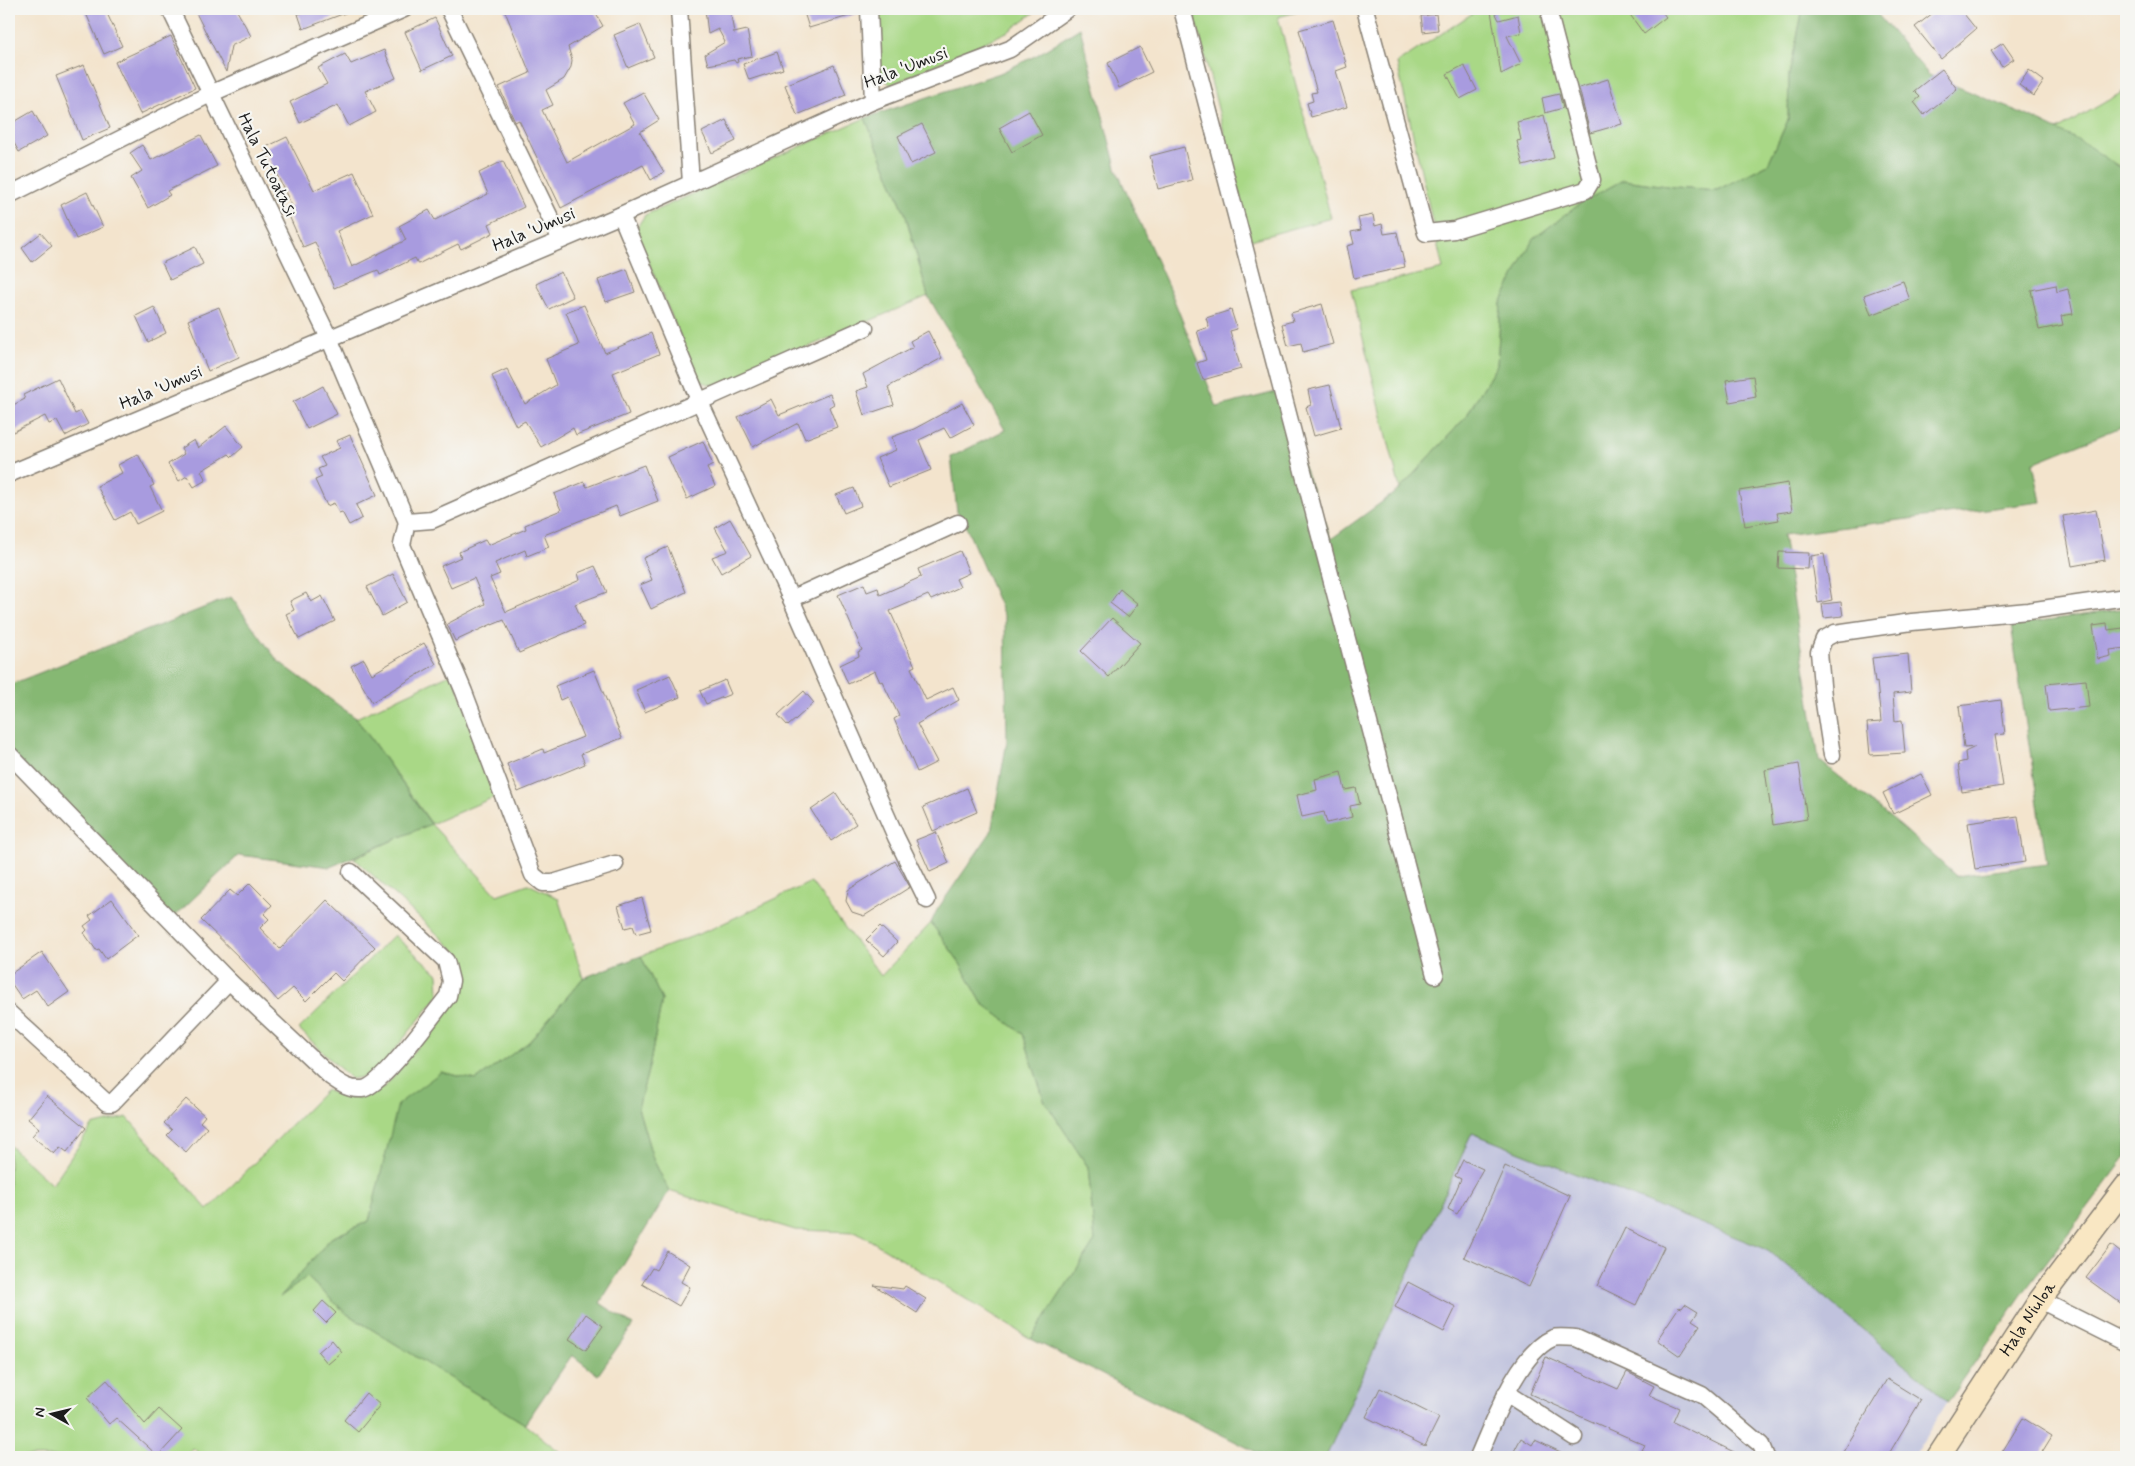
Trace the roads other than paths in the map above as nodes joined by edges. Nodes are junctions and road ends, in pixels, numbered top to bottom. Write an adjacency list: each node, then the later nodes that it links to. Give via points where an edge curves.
1 (170, 9): 10 (street, Hala Tutoatasi)
2 (404, 9): 10 (street)
3 (450, 9): 15 (street)
4 (680, 9): 12 (street)
5 (869, 9): 11 (street)
6 (1067, 9): 11 (street, Hala 'Umusi, via 1010,50)
7 (1182, 9): 29 (street)
8 (1365, 9): 9 (street, via 1426,233 1454,230 1586,190 1592,180)
9 (1550, 18)
10 (210, 94): 13 (street); 17 (street, Hala Tutoatasi)
11 (873, 101): 12 (street, Hala 'Umusi)
12 (691, 184): 14 (street, Hala 'Umusi)
13 (9, 194)
14 (621, 215): 15 (street, Hala 'Umusi); 18 (street)
15 (561, 240): 17 (street, Hala 'Umusi)
16 (866, 328): 18 (street)
17 (330, 338): 19 (street, Hala 'Umusi); 20 (street, Hala Tutoatasi)
18 (699, 400): 20 (street, via 432,520); 23 (street)
19 (9, 474)
20 (407, 522): 26 (street, via 402,545 464,692 533,875 543,883 553,883)
21 (958, 524): 23 (street)
22 (2126, 597): 25 (street, via 1835,633 1824,639 1819,652)
23 (792, 599): 28 (street, via 896,838)
24 (9, 754): 30 (street)
25 (1832, 755)
26 (615, 864)
27 (351, 872): 30 (street, via 446,961 451,981 448,996 381,1080 364,1090 346,1088 330,1077)
28 (927, 900)
29 (1435, 975)
30 (229, 981): 31 (street, via 112,1103 107,1103)
31 (9, 1013)
32 (2126, 1186): 33 (street, Hala Niuloa)
33 (2040, 1300): 34 (street); 39 (street, Hala Niuloa)
34 (2126, 1343)
35 (1506, 1394): 36 (street); 37 (street); 38 (street, via 1536,1348 1555,1337 1576,1338 1702,1395 1761,1446)
36 (1574, 1437)
37 (1478, 1457)
38 (1766, 1457)
39 (1938, 1457)

